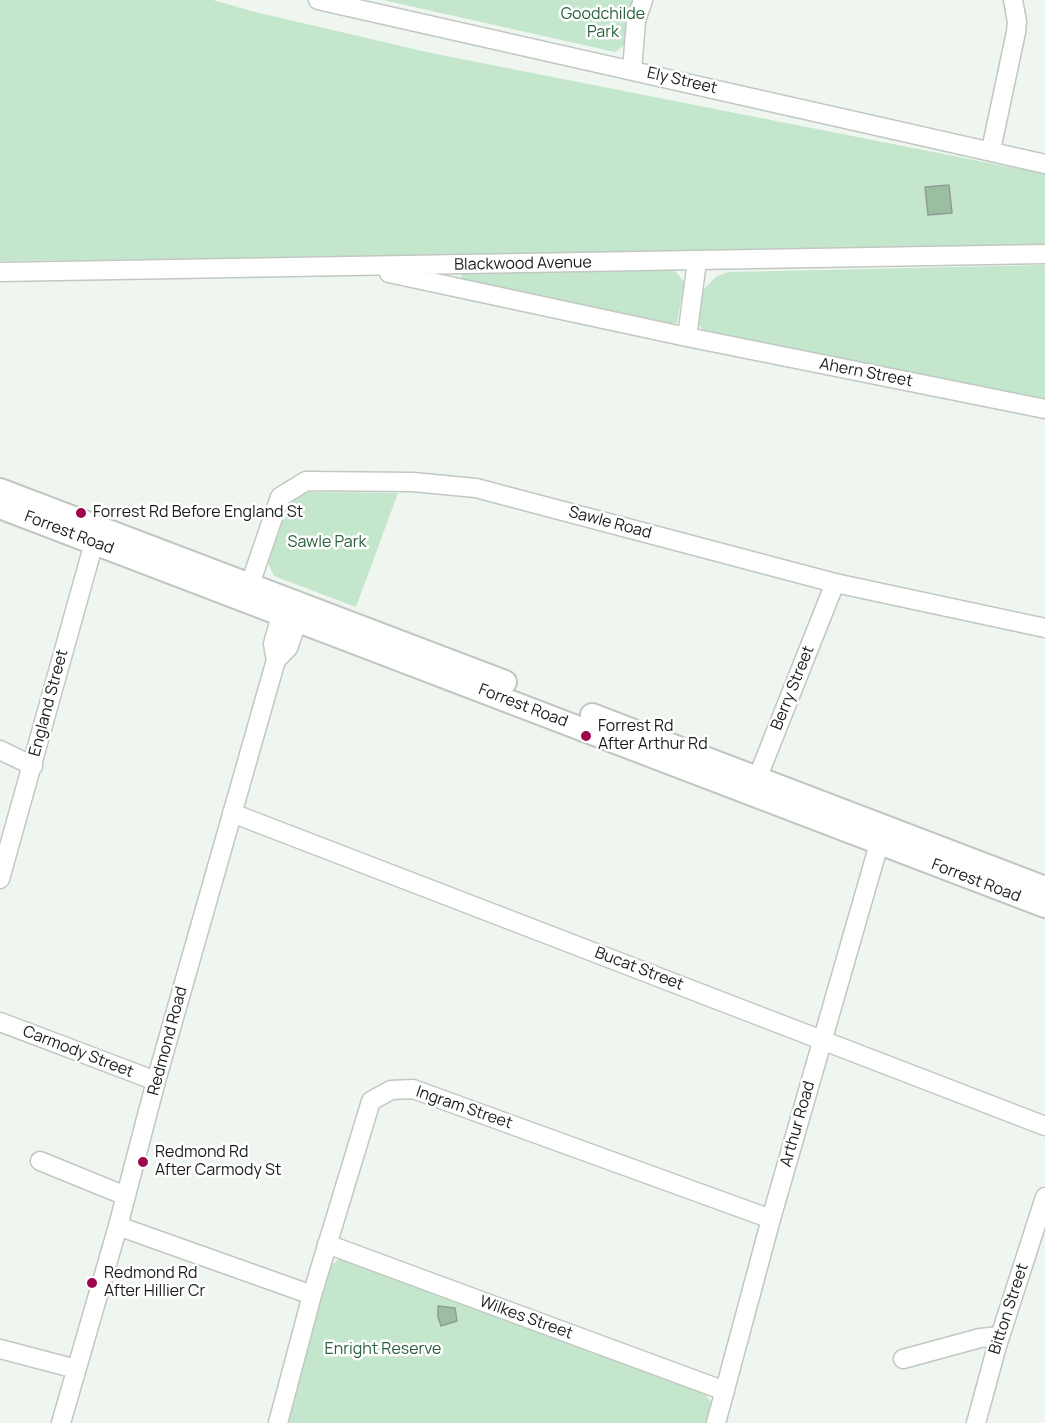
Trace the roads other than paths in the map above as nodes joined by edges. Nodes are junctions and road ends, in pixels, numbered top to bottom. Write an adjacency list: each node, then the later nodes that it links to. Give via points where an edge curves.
1 (318, 0): 4 (street, Ely Street)
2 (643, 0): 4 (street, via 636,21)
3 (1013, 0): 5 (street, via 1017,22)
4 (632, 70): 5 (street, Ely Street)
5 (991, 150): 6 (street, Ely Street)
6 (1045, 164)
7 (1045, 254): 8 (street, Blackwood Avenue)
8 (697, 261): 9 (street, Blackwood Avenue); 11 (street)
9 (358, 267): 10 (street, Blackwood Avenue); 11 (street, Ahern Street)
10 (0, 272)
11 (687, 337): 12 (street, Ahern Street)
12 (1045, 409)
13 (0, 490): 15 (main road, Forrest Road)
14 (0, 507): 15 (main road, Forrest Road)
15 (96, 535): 17 (main road, Forrest Road); 21 (street, England Street)
16 (835, 583): 17 (street, Sawle Road, via 476,488 413,482 306,481 280,497); 19 (street, Sawle Road); 22 (street, Berry Street)
17 (247, 593): 18 (main road, Forrest Road)
18 (292, 610): 22 (main road, Forrest Road, via 488,692); 23 (street, Redmond Road, via 288,648 276,660)
19 (1045, 628)
20 (0, 750): 21 (street)
21 (33, 766): 25 (street, England Street)
22 (754, 786): 24 (main road, Forrest Road)
23 (232, 813): 29 (street, Bucat Street); 30 (street, Redmond Road)
24 (882, 835): 26 (main road, Forrest Road); 27 (main road, Forrest Road); 29 (street, Arthur Road)
25 (0, 879)
26 (1045, 888)
27 (1045, 906)
28 (0, 1022): 30 (street, Carmody Street)
29 (822, 1039): 31 (street, Bucat Street); 35 (street, Arthur Road)
30 (156, 1082): 33 (street, Redmond Road)
31 (1045, 1126)
32 (40, 1161): 33 (street)
33 (126, 1196): 36 (street, Redmond Road)
34 (1045, 1197): 39 (street, Bitton Street)
35 (771, 1219): 37 (street, Ingram Street, via 413,1089 391,1090 371,1101); 43 (street, Arthur Road)
36 (118, 1226): 38 (street); 42 (street, Redmond Road)
37 (327, 1244): 38 (street, Ingram Street); 43 (street, Wilkes Street)
38 (312, 1295): 45 (street, Ingram Street)
39 (1000, 1336): 41 (street); 47 (street, Bitton Street)
40 (0, 1349): 42 (street)
41 (903, 1359)
42 (76, 1370): 44 (street, Redmond Road)
43 (725, 1391): 46 (street, Arthur Road)
44 (61, 1423)
45 (278, 1423)
46 (716, 1423)
47 (976, 1423)

